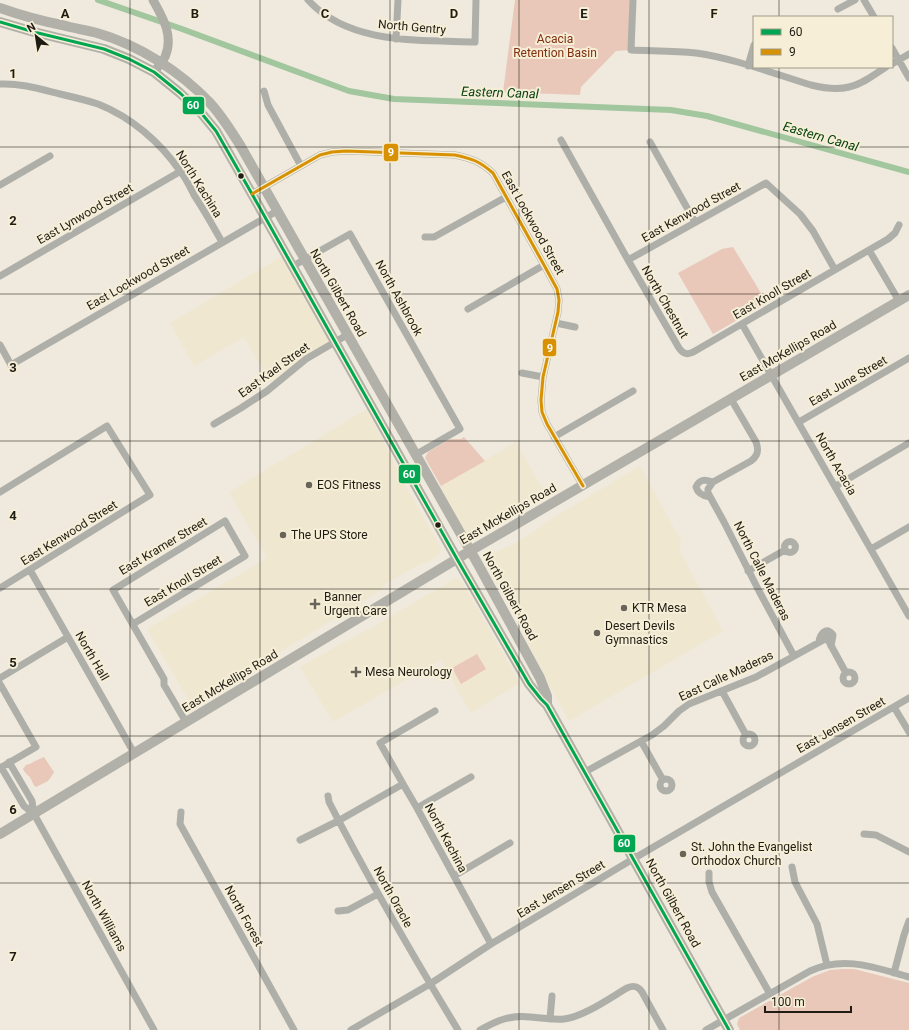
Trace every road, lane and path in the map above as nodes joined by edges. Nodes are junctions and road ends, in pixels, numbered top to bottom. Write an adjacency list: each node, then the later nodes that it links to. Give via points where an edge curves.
1 (153, 0): 17 (street, via 168,34 168,44)
2 (308, 0): 12 (street, North Gentry, via 328,17 351,29)
3 (398, 0): 12 (street)
4 (476, 0): 12 (street, North Gentry, via 476,42)
5 (633, 0): 19 (street, via 631,50 696,53)
6 (855, 0): 9 (street)
7 (864, 0): 10 (street)
8 (0, 8): 17 (main road, North Gilbert Road, via 98,34 121,42)
9 (838, 9)
10 (873, 16)
11 (0, 22): 23 (main road, North Gilbert Road, via 104,49)
12 (396, 39)
13 (753, 48): 19 (street)
14 (893, 50): 16 (street)
15 (909, 54): 16 (street)
16 (899, 60): 18 (street); 24 (street)
17 (161, 62): 23 (street); 33 (main road, North Gilbert Road, via 210,103 240,145)
18 (893, 63)
19 (748, 66): 20 (street)
20 (753, 68)
21 (755, 68): 22 (street, via 826,88 850,87)
22 (884, 68)
23 (154, 72): 34 (main road, North Gilbert Road, via 180,93 216,131)
24 (909, 78)
25 (0, 84): 31 (street, North Kachina, via 25,85 98,104 118,114 153,139)
26 (264, 91): 30 (street, via 268,104)
27 (561, 140): 44 (street, North Chestnut)
28 (650, 142): 38 (street)
29 (50, 156): 32 (street)
30 (301, 166): 33 (street, East Lockwood Street); 35 (street, East Lockwood Street, via 320,155 346,150 455,155 470,158 493,173)
31 (181, 171): 41 (street, North Kachina); 48 (street, East Lynwood Street)
32 (0, 185)
33 (264, 188): 34 (street, East Lockwood Street); 36 (main road, North Gilbert Road)
34 (252, 194): 37 (main road, North Gilbert Road)
35 (506, 197): 40 (street, via 434,237); 45 (street, East Lockwood Street)
36 (277, 211): 37 (street, East Lockwood Street); 43 (main road, North Gilbert Road)
37 (266, 218): 41 (street, East Lockwood Street); 46 (main road, North Gilbert Road)
38 (695, 222): 44 (street, East Kenwood Street); 47 (street, East Kenwood Street, via 766,183 800,214 813,231)
39 (899, 225): 42 (street, East Knoll Street, via 891,236)
40 (425, 237)
41 (222, 242): 57 (street, East Lockwood Street, via 11,365)
42 (869, 250): 47 (street, East Knoll Street); 50 (street)
43 (304, 260): 46 (street, North Ashbrook); 55 (main road, North Gilbert Road); 69 (street, North Ashbrook, via 350,234 460,429)
44 (628, 260): 58 (street, North Chestnut, via 679,348)
45 (544, 265): 51 (street); 52 (street, East Lockwood Street, via 557,289 559,300)
46 (293, 266): 56 (main road, North Gilbert Road)
47 (835, 270): 53 (street, East Knoll Street)
48 (0, 276)
49 (909, 295): 50 (main road, East McKellips Road)
50 (899, 301): 61 (main road, East McKellips Road)
51 (468, 309)
52 (556, 323): 54 (street); 62 (street, East Lockwood Street)
53 (742, 324): 58 (street, East Knoll Street); 61 (street, North Acacia)
54 (576, 327)
55 (347, 335): 56 (street, East Kael Street); 69 (main road, North Gilbert Road)
56 (335, 342): 66 (street, East Kael Street, via 306,359 267,391); 80 (main road, North Gilbert Road)
57 (0, 345)
58 (686, 354)
59 (909, 358): 65 (street, East June Street)
60 (522, 373): 62 (street)
61 (772, 375): 64 (main road, East McKellips Road); 65 (street, North Acacia)
62 (544, 377): 67 (street, via 542,412)
63 (633, 390): 67 (street)
64 (731, 399): 70 (street, North Calle Maderas, via 758,450 751,461); 71 (main road, East McKellips Road)
65 (799, 422): 72 (street, North Acacia)
66 (214, 424)
67 (554, 437): 71 (street)
68 (909, 443): 72 (street)
69 (415, 455): 78 (main road, North Gilbert Road)
70 (714, 482): 74 (street, via 708,489); 74 (street, North Calle Maderas, via 702,480 696,487 703,496)
71 (583, 486): 78 (main road, East McKellips Road)
72 (836, 486): 76 (street, North Acacia)
73 (0, 492): 81 (street, East Kenwood Street, via 107,426 150,495)
74 (710, 497): 82 (street, North Calle Maderas)
75 (909, 527): 76 (street)
76 (871, 549): 84 (street, North Acacia)
77 (785, 550): 82 (street)
78 (470, 551): 80 (main road, East McKellips Road); 93 (main road, North Gilbert Road, via 540,678)
79 (246, 556): 85 (street, East Knoll Street); 85 (street, East Kramer Street, via 226,521 113,590)
80 (457, 559): 93 (main road, North Gilbert Road, via 529,684); 96 (main road, East McKellips Road)
81 (30, 570): 83 (street, East Kenwood Street); 86 (street, North Hall)
82 (748, 571): 87 (street, North Calle Maderas)
83 (0, 588)
84 (908, 612)
85 (133, 624): 96 (street)
86 (68, 637): 89 (street); 100 (street, North Hall)
87 (794, 656): 88 (street, East Calle Maderas, via 827,638); 91 (street, East Calle Maderas, via 756,677)
88 (846, 673)
89 (0, 678)
90 (0, 684): 101 (street, via 36,747)
91 (722, 691): 98 (street); 99 (street, East Calle Maderas, via 684,707 660,730)
92 (909, 698): 94 (street, East Jensen Street)
93 (548, 705): 103 (main road, North Gilbert Road)
94 (894, 707): 97 (street); 119 (street, East Jensen Street)
95 (435, 711): 107 (street, North Kachina, via 380,743)
96 (186, 722): 100 (main road, East McKellips Road)
97 (909, 732)
98 (746, 734)
99 (641, 741): 103 (street, East Calle Maderas); 105 (street)
100 (134, 753): 112 (main road, East McKellips Road)
101 (9, 762): 102 (street); 106 (street, North Williams)
102 (0, 767): 108 (street, North Williams)
103 (585, 772): 119 (main road, North Gilbert Road)
104 (471, 776): 110 (street)
105 (663, 780)
106 (22, 783): 108 (street); 112 (street, North Williams, via 32,801)
107 (402, 784): 110 (street, North Kachina); 113 (street)
108 (13, 788): 112 (street, North Williams, via 24,806)
109 (328, 796): 113 (street, North Oracle)
110 (417, 808): 122 (street, North Kachina)
111 (181, 812): 136 (street, North Forest, via 180,824)
112 (34, 814): 114 (main road, East McKellips Road); 135 (street, North Williams)
113 (338, 821): 116 (street); 123 (street, North Oracle)
114 (0, 834)
115 (864, 834): 118 (street, via 876,835)
116 (300, 840)
117 (510, 843): 122 (street)
118 (909, 852)
119 (633, 859): 126 (street, East Jensen Street); 134 (main road, North Gilbert Road)
120 (792, 866): 127 (street, via 796,882 817,924)
121 (709, 873): 131 (street, via 712,892)
122 (454, 876): 126 (street, North Kachina)
123 (378, 894): 124 (street, via 348,910); 130 (street, North Oracle)
124 (338, 911)
125 (909, 921): 128 (street)
126 (492, 944): 130 (street, East Jensen Street)
127 (827, 965): 128 (street, via 857,964); 131 (street, via 810,971)
128 (894, 973): 129 (street)
129 (909, 977)
130 (430, 984): 137 (street, East Jensen Street); 138 (street)
131 (770, 994): 134 (street)
132 (552, 996): 133 (street)
133 (550, 1019): 139 (street, via 513,1017 497,1021); 140 (street, via 578,1016 627,988 636,986)
134 (724, 1020): 141 (street); 142 (main road, North Gilbert Road)
135 (154, 1030)
136 (294, 1030)
137 (351, 1030)
138 (458, 1030)
139 (480, 1030)
140 (663, 1030)
141 (706, 1030)
142 (729, 1030)

